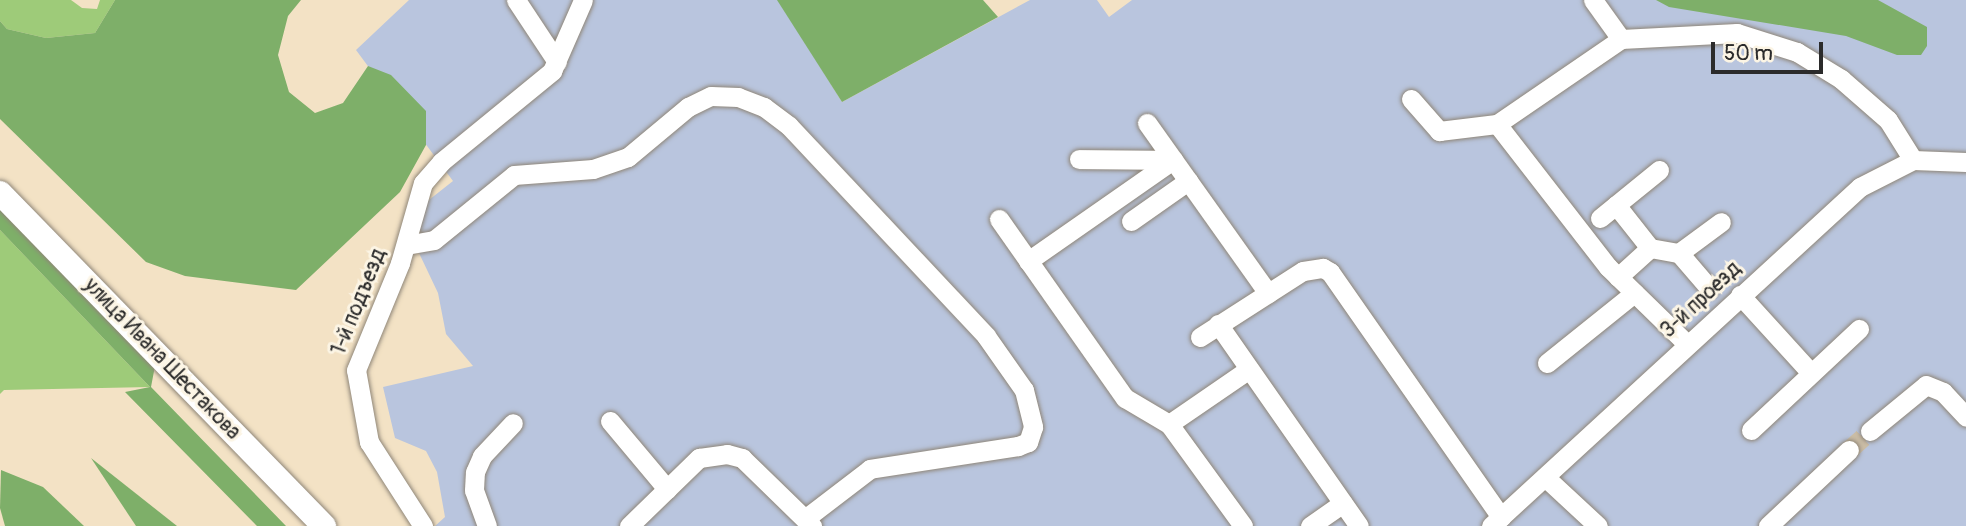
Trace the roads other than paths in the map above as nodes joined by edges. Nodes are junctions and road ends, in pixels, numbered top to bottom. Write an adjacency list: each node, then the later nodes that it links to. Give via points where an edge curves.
1 (516, 0): 5 (street)
2 (583, 0): 5 (street)
3 (1593, 0): 4 (street)
4 (1621, 39): 8 (street); 11 (street, via 1725,31 1777,43 1815,62 1867,99 1899,135)
5 (557, 62): 21 (street, 1-й подъезд, via 432,171 418,192)
6 (1411, 99): 8 (street, via 1439,131)
7 (1147, 123): 10 (street)
8 (1497, 124): 25 (street)
9 (1079, 159): 10 (street)
10 (1173, 160): 14 (street); 24 (street)
11 (1913, 160): 12 (street, 3-й проезд); 29 (street, 3-й проезд, via 1860,187)
12 (1966, 162)
13 (1659, 170): 16 (street)
14 (1188, 181): 19 (street); 27 (street)
15 (0, 193): 49 (main road, улица Ивана Шестакова)
16 (1616, 205): 17 (street); 22 (street)
17 (1600, 218)
18 (999, 219): 24 (street)
19 (1131, 221)
20 (1721, 222): 23 (street)
21 (406, 245): 47 (street, via 435,240 514,175 593,169 628,157 688,107 710,96 738,97 764,107 789,126 986,336 1024,390 1033,427 1028,442 1018,446 870,469); 50 (street, 1-й подъезд, via 356,370 369,442)
22 (1650, 248): 23 (street); 25 (street)
23 (1679, 253): 26 (street)
24 (1028, 261): 40 (street, via 1125,398)
25 (1618, 277): 28 (street)
26 (1709, 288)
27 (1268, 293): 30 (street); 48 (street, via 1303,271 1323,268 1330,272)
28 (1633, 293): 33 (street); 34 (street)
29 (1740, 295): 33 (street, 3-й проезд); 36 (street)
30 (1218, 324): 32 (street); 35 (street)
31 (1859, 329): 36 (street)
32 (1200, 337)
33 (1687, 344): 44 (street, 3-й проезд)
34 (1547, 363)
35 (1249, 369): 40 (street); 46 (street)
36 (1811, 373): 41 (street)
37 (1966, 417): 42 (street, via 1943,392 1926,385)
38 (610, 421): 45 (street)
39 (513, 423): 51 (street, via 482,456 475,472 474,491)
40 (1169, 424): 53 (street)
41 (1751, 430)
42 (1870, 431)
43 (1849, 450): 57 (street)
44 (1545, 477): 48 (street, 3-й проезд); 56 (street)
45 (667, 489): 47 (street, via 699,458 727,454 742,458); 52 (street)
46 (1343, 503): 54 (street); 55 (street)
47 (809, 522)
48 (1496, 522)
49 (324, 526)
50 (423, 526)
51 (487, 526)
52 (629, 526)
53 (1243, 526)
54 (1310, 526)
55 (1359, 526)
56 (1598, 526)
57 (1768, 526)

